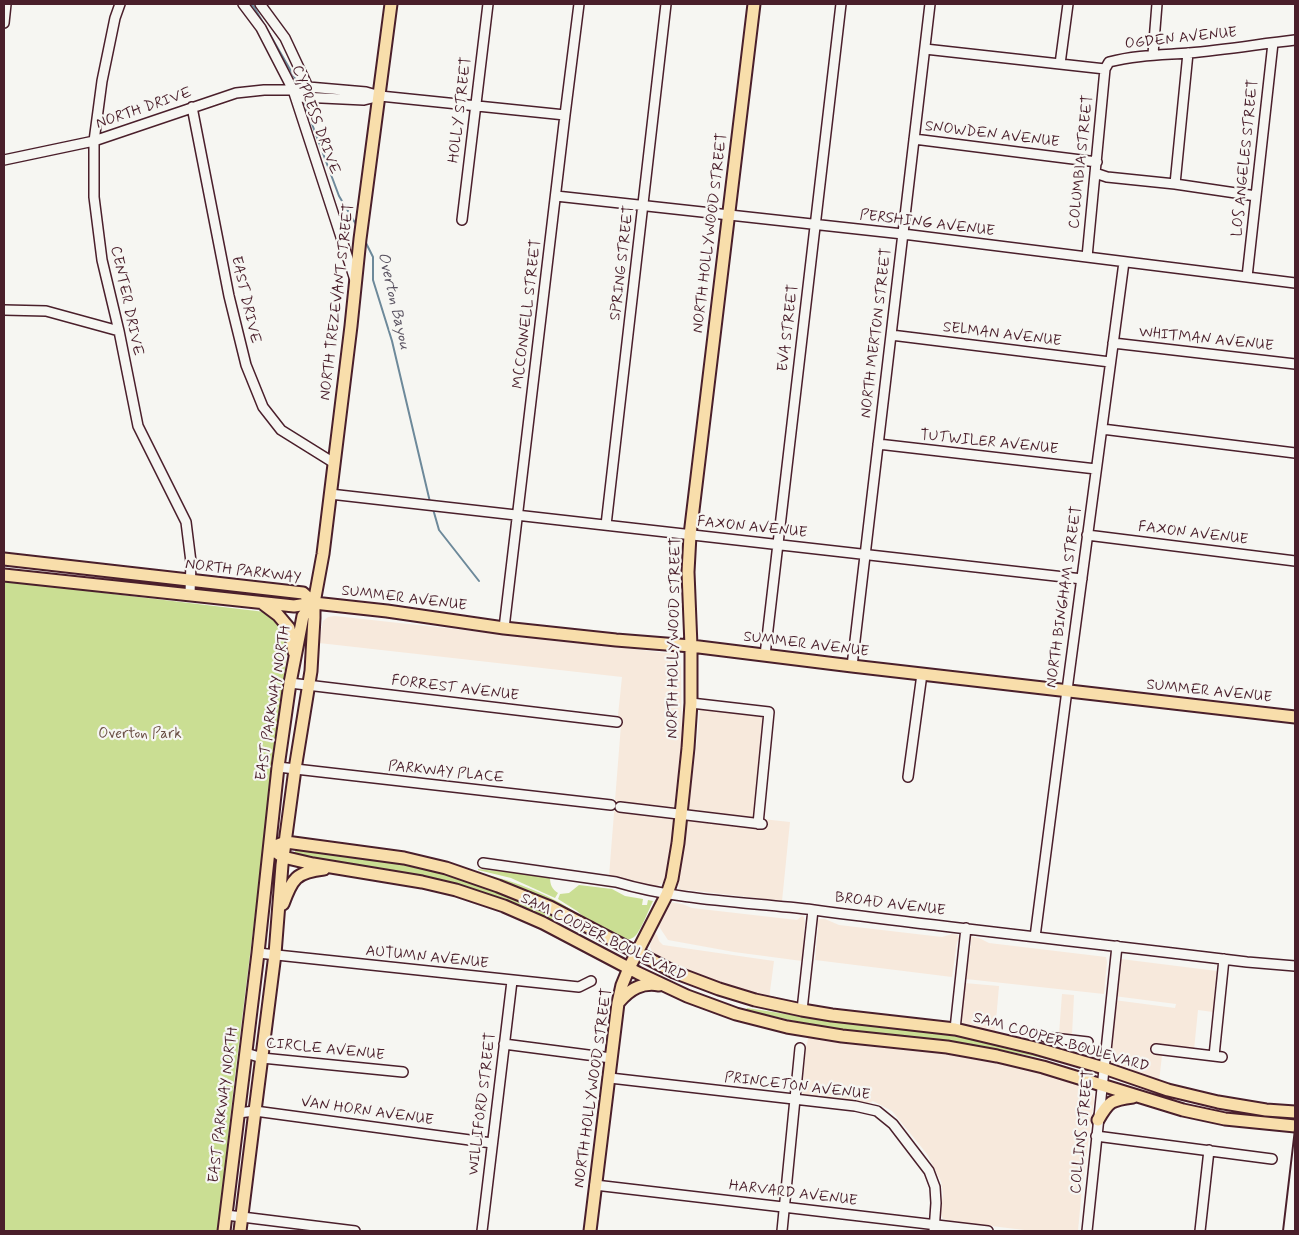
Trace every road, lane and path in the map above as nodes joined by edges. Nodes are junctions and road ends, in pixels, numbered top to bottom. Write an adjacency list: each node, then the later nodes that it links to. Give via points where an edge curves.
1 (6, 4): 14 (street)
2 (120, 4): 28 (street, CENTER DRIVE, via 102,81)
3 (243, 4): 22 (street, CYPRESS DRIVE, via 262,28)
4 (260, 4): 22 (street, CYPRESS DRIVE, via 286,38)
5 (391, 4): 23 (main road, NORTH TREZEVANT STREET)
6 (488, 4): 24 (street, HOLLY STREET)
7 (579, 4): 26 (street, MCCONNELL STREET)
8 (666, 4): 35 (street, SPRING STREET)
9 (754, 4): 36 (main road, NORTH HOLLYWOOD STREET)
10 (840, 4): 38 (street, EVA STREET)
11 (930, 4): 17 (street, NORTH MERTON STREET)
12 (1068, 4): 20 (street)
13 (1157, 4): 19 (street)
14 (4, 23)
15 (1295, 40): 16 (street, OGDEN AVENUE)
16 (1273, 42): 18 (street, OGDEN AVENUE); 34 (street, LOS ANGELES STREET)
17 (925, 49): 20 (street); 27 (street, NORTH MERTON STREET)
18 (1188, 53): 19 (street, OGDEN AVENUE); 32 (street)
19 (1153, 54): 21 (street, OGDEN AVENUE, via 1109,62)
20 (1060, 64): 21 (street)
21 (1105, 69): 30 (street, COLUMBIA STREET)
22 (300, 91): 23 (street, NORTH DRIVE, via 364,100); 25 (street, NORTH DRIVE, via 236,93); 43 (street, CYPRESS DRIVE)
23 (380, 96): 24 (street, NORTH DRIVE); 43 (main road, NORTH TREZEVANT STREET)
24 (476, 105): 26 (street, NORTH DRIVE); 37 (street, HOLLY STREET)
25 (192, 107): 28 (street, NORTH DRIVE); 54 (street, EAST DRIVE, via 229,296 246,365 263,408 281,430)
26 (565, 115): 33 (street, MCCONNELL STREET)
27 (914, 139): 30 (street, SNOWDEN AVENUE); 39 (street, NORTH MERTON STREET)
28 (94, 140): 29 (street, NORTH DRIVE); 46 (street, CENTER DRIVE, via 94,197 102,260)
29 (4, 160)
30 (1096, 162): 31 (street, COLUMBIA STREET)
31 (1095, 173): 32 (street); 40 (street, COLUMBIA STREET)
32 (1175, 184): 34 (street)
33 (556, 196): 35 (street, PERSHING AVENUE); 57 (street, MCCONNELL STREET)
34 (1256, 196): 42 (street, LOS ANGELES STREET)
35 (643, 206): 36 (street, PERSHING AVENUE); 58 (street, SPRING STREET)
36 (728, 215): 38 (street, PERSHING AVENUE); 59 (main road, NORTH HOLLYWOOD STREET)
37 (462, 220)
38 (815, 225): 39 (street, PERSHING AVENUE); 61 (street, EVA STREET)
39 (902, 234): 40 (street, PERSHING AVENUE); 47 (street, NORTH MERTON STREET)
40 (1086, 257): 41 (street, PERSHING AVENUE)
41 (1124, 262): 42 (street, PERSHING AVENUE); 48 (street, NORTH BINGHAM STREET)
42 (1247, 277): 44 (street, PERSHING AVENUE)
43 (355, 281): 54 (main road, NORTH TREZEVANT STREET)
44 (1295, 283)
45 (4, 310): 46 (street, via 46,310)
46 (119, 331): 67 (street, CENTER DRIVE, via 138,426 186,522)
47 (891, 335): 49 (street, SELMAN AVENUE); 52 (street, NORTH MERTON STREET)
48 (1113, 344): 49 (street, NORTH BINGHAM STREET); 50 (street, WHITMAN AVENUE)
49 (1110, 362): 51 (street, NORTH BINGHAM STREET)
50 (1295, 364)
51 (1102, 429): 53 (street); 55 (street, NORTH BINGHAM STREET)
52 (878, 444): 55 (street, TUTWILER AVENUE); 62 (street, NORTH MERTON STREET)
53 (1295, 454)
54 (334, 463): 56 (main road, NORTH TREZEVANT STREET)
55 (1096, 469): 60 (street, NORTH BINGHAM STREET)
56 (330, 494): 57 (street, FAXON AVENUE); 70 (main road, NORTH TREZEVANT STREET)
57 (518, 516): 58 (street, FAXON AVENUE); 71 (street, MCCONNELL STREET)
58 (606, 525): 59 (street, FAXON AVENUE)
59 (690, 535): 61 (street, FAXON AVENUE); 72 (main road, NORTH HOLLYWOOD STREET)
60 (1088, 535): 64 (street, FAXON AVENUE); 66 (street, NORTH BINGHAM STREET)
61 (778, 544): 62 (street, FAXON AVENUE); 73 (street, EVA STREET)
62 (865, 555): 66 (street, FAXON AVENUE); 75 (street, NORTH MERTON STREET)
63 (4, 559): 67 (main road, NORTH PARKWAY)
64 (1295, 561)
65 (4, 575): 68 (main road, NORTH PARKWAY)
66 (1082, 579): 79 (street, NORTH BINGHAM STREET)
67 (191, 580): 68 (street, CENTER DRIVE); 70 (main road, NORTH PARKWAY, via 303,593)
68 (190, 594): 69 (main road, NORTH PARKWAY)
69 (260, 602): 70 (main road, NORTH PARKWAY, via 294,606); 74 (main road, via 289,628)
70 (314, 603): 71 (main road, SUMMER AVENUE); 74 (main road, EAST PARKWAY NORTH, via 303,616); 78 (main road, EAST PARKWAY NORTH)
71 (504, 628): 72 (main road, SUMMER AVENUE)
72 (691, 646): 73 (main road, SUMMER AVENUE); 80 (main road, NORTH HOLLYWOOD STREET)
73 (765, 655): 75 (main road, SUMMER AVENUE)
74 (295, 657): 77 (main road, EAST PARKWAY NORTH)
75 (852, 666): 76 (main road, SUMMER AVENUE)
76 (922, 674): 79 (main road, SUMMER AVENUE); 85 (street)
77 (290, 683): 78 (street, FORREST AVENUE); 83 (main road, EAST PARKWAY NORTH)
78 (308, 686): 82 (street, FORREST AVENUE); 84 (main road, EAST PARKWAY NORTH)
79 (1067, 690): 81 (main road, SUMMER AVENUE); 96 (street, NORTH BINGHAM STREET)
80 (691, 703): 86 (main road, NORTH HOLLYWOOD STREET); 86 (street, PARKWAY PLACE, via 769,712 760,824)
81 (1295, 717)
82 (617, 722)
83 (278, 767): 84 (street, PARKWAY PLACE); 88 (main road, EAST PARKWAY NORTH)
84 (295, 769): 86 (street, PARKWAY PLACE); 87 (main road, EAST PARKWAY NORTH)
85 (908, 777)
86 (681, 815): 92 (main road, NORTH HOLLYWOOD STREET)
87 (286, 842): 88 (main road, SAM COOPER BOULEVARD); 89 (main road, EAST PARKWAY NORTH); 98 (main road, SAM COOPER BOULEVARD, via 404,858 446,868 550,907)
88 (270, 848): 89 (main road, SAM COOPER BOULEVARD); 99 (main road, EAST PARKWAY NORTH)
89 (283, 857): 91 (main road, SAM COOPER BOULEVARD); 94 (main road, EAST PARKWAY NORTH)
90 (483, 863): 92 (street, BROAD AVENUE, via 616,882)
91 (338, 868): 94 (main road, via 310,870 300,875 293,882); 103 (main road, SAM COOPER BOULEVARD, via 422,882 504,906)
92 (667, 894): 93 (street, BROAD AVENUE); 98 (main road, NORTH HOLLYWOOD STREET)
93 (813, 910): 95 (street, BROAD AVENUE); 108 (street)
94 (278, 917): 100 (main road, EAST PARKWAY NORTH)
95 (966, 928): 96 (street, BROAD AVENUE); 109 (street)
96 (1035, 937): 97 (street, BROAD AVENUE)
97 (1118, 946): 101 (street, BROAD AVENUE); 120 (street, COLLINS STREET)
98 (636, 952): 103 (main road, NORTH HOLLYWOOD STREET); 108 (main road, SAM COOPER BOULEVARD, via 719,990)
99 (258, 953): 100 (street, AUTUMN AVENUE); 116 (main road, EAST PARKWAY NORTH)
100 (275, 954): 104 (street, AUTUMN AVENUE); 117 (main road, EAST PARKWAY NORTH)
101 (1224, 959): 102 (street, BROAD AVENUE); 115 (street, via 1218,1057)
102 (1295, 966)
103 (628, 968): 106 (main road, SAM COOPER BOULEVARD); 107 (main road, NORTH HOLLYWOOD STREET)
104 (512, 981): 105 (street, AUTUMN AVENUE, via 579,987); 113 (street, WILLIFORD STREET)
105 (591, 981)
106 (665, 986): 107 (main road, via 639,986); 123 (main road, SAM COOPER BOULEVARD, via 736,1014 787,1027 997,1056)
107 (618, 1003): 118 (main road, NORTH HOLLYWOOD STREET)
108 (802, 1010): 109 (main road, SAM COOPER BOULEVARD)
109 (955, 1028): 119 (main road, SAM COOPER BOULEVARD)
110 (1045, 1037): 111 (street)
111 (1072, 1040): 112 (street); 119 (street)
112 (1088, 1042)
113 (504, 1044): 118 (street); 132 (street, WILLIFORD STREET)
114 (800, 1048): 125 (street)
115 (1156, 1049)
116 (246, 1053): 117 (street, CIRCLE AVENUE); 127 (main road, EAST PARKWAY NORTH)
117 (262, 1058): 121 (street, CIRCLE AVENUE); 126 (main road, EAST PARKWAY NORTH)
118 (611, 1058): 122 (main road, NORTH HOLLYWOOD STREET)
119 (1069, 1058): 120 (main road, SAM COOPER BOULEVARD)
120 (1104, 1068): 123 (street, COLLINS STREET); 128 (main road, SAM COOPER BOULEVARD, via 1168,1090 1218,1102)
121 (403, 1072)
122 (610, 1078): 125 (street, PRINCETON AVENUE); 135 (main road, NORTH HOLLYWOOD STREET)
123 (1102, 1085): 124 (main road, SAM COOPER BOULEVARD); 129 (street, COLLINS STREET)
124 (1140, 1097): 129 (main road, via 1118,1099 1106,1106); 130 (main road, SAM COOPER BOULEVARD, via 1226,1119)
125 (795, 1100): 136 (street); 139 (street, PRINCETON AVENUE, via 877,1111 893,1124 929,1171 935,1187)
126 (254, 1111): 127 (street, VAN HORN AVENUE); 132 (street, VAN HORN AVENUE); 138 (main road, EAST PARKWAY NORTH)
127 (238, 1112): 137 (main road, EAST PARKWAY NORTH)
128 (1295, 1112)
129 (1098, 1120): 131 (street, COLLINS STREET)
130 (1295, 1126)
131 (1096, 1136): 133 (street); 147 (street, COLLINS STREET)
132 (492, 1143): 143 (street, WILLIFORD STREET)
133 (1209, 1150): 134 (street); 148 (street)
134 (1272, 1159)
135 (596, 1185): 136 (street, HARVARD AVENUE); 144 (main road, NORTH HOLLYWOOD STREET)
136 (784, 1207): 139 (street, HARVARD AVENUE); 145 (street)
137 (226, 1215): 138 (street); 140 (main road, EAST PARKWAY NORTH)
138 (242, 1218): 141 (main road, EAST PARKWAY NORTH); 142 (street)
139 (934, 1228): 146 (street, HARVARD AVENUE)
140 (224, 1231)
141 (240, 1231)
142 (355, 1231)
143 (482, 1231)
144 (590, 1231)
145 (782, 1231)
146 (988, 1231)
147 (1086, 1231)
148 (1200, 1231)

